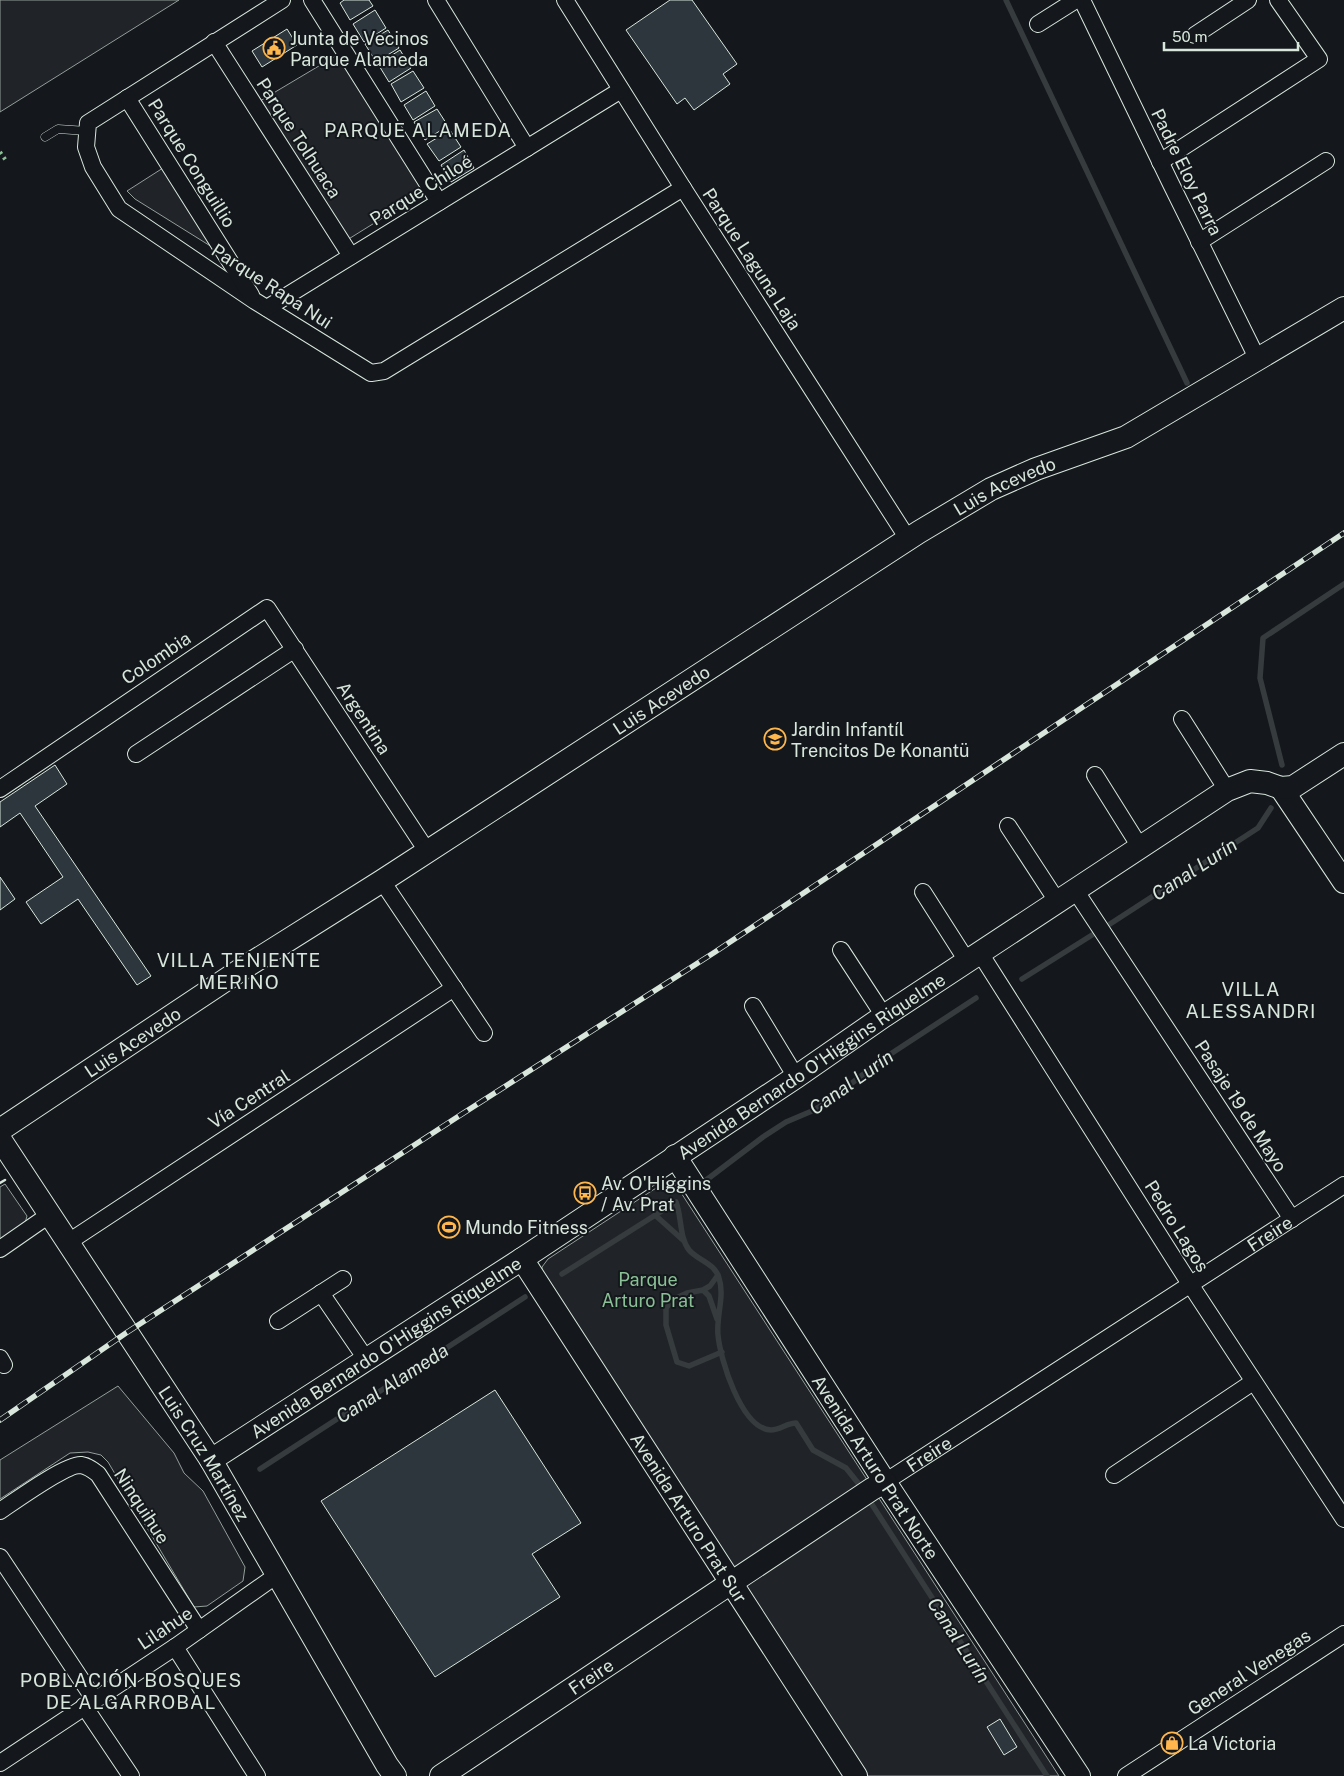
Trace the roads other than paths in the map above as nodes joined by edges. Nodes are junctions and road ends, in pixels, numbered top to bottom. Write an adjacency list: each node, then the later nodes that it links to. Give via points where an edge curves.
1 (282, 0): 11 (street)
2 (312, 0): 20 (street)
3 (436, 0): 16 (street)
4 (565, 0): 12 (street, Parque Laguna Laja)
5 (1076, 0): 9 (street)
6 (1082, 0): 18 (street, Padre Eloy Parra)
7 (1248, 0): 10 (street)
8 (1278, 0): 18 (street, via 1319,59)
9 (1038, 24)
10 (1195, 35)
11 (214, 42): 13 (street); 22 (street, Parque Tolhuaca)
12 (621, 90): 16 (street, Parque Chiloé); 19 (street, Parque Laguna Laja)
13 (126, 98): 14 (street, via 88,123); 23 (street, Parque Conguillio)
14 (87, 131): 15 (lane, via 58,129); 23 (street, Parque Rapa Nui, via 86,147 93,167 119,209)
15 (45, 137)
16 (527, 148): 20 (street, Parque Chiloé)
17 (1326, 161): 21 (street)
18 (1160, 162): 21 (street, Padre Eloy Parra)
19 (683, 188): 23 (street, Parque Rapa Nui, via 384,371 370,373); 26 (street, Parque Laguna Laja)
20 (439, 202): 22 (street, Parque Chiloé)
21 (1199, 242): 25 (street, Padre Eloy Parra)
22 (351, 256): 23 (street, Parque Chiloé)
23 (261, 304)
24 (1344, 308): 25 (main road, Luis Acevedo)
25 (1258, 360): 26 (main road, Luis Acevedo, via 1126,437 1036,468 991,489)
26 (908, 539): 38 (main road, Luis Acevedo)
27 (267, 608): 28 (street, Argentina); 34 (street, Colombia)
28 (295, 649): 30 (street); 38 (street, Argentina)
29 (1182, 719): 35 (street)
30 (136, 754)
31 (1344, 754): 33 (main road, via 1293,787)
32 (1095, 775): 37 (street)
33 (1281, 788): 35 (main road, Avenida Bernardo O'Higgins Riquelme, via 1250,781); 40 (main road)
34 (0, 789)
35 (1227, 790): 37 (main road, Avenida Bernardo O'Higgins Riquelme)
36 (1008, 826): 42 (street, Pasaje 19 de Mayo)
37 (1140, 847): 42 (main road, Avenida Bernardo O'Higgins Riquelme)
38 (427, 851): 39 (main road, Luis Acevedo)
39 (382, 881): 45 (street); 50 (main road, Luis Acevedo, via 239,971)
40 (1344, 882)
41 (923, 892): 44 (street, Pedro Lagos)
42 (1066, 896): 44 (main road, Avenida Bernardo O'Higgins Riquelme); 55 (street, Pasaje 19 de Mayo)
43 (841, 950): 47 (street)
44 (974, 957): 47 (main road, Avenida Bernardo O'Higgins Riquelme); 60 (street, Pedro Lagos)
45 (454, 988): 48 (street); 56 (street, Vía Central)
46 (752, 1006): 49 (street)
47 (884, 1016): 49 (main road, Avenida Bernardo O'Higgins Riquelme)
48 (484, 1033)
49 (796, 1076): 52 (main road, Avenida Bernardo O'Higgins Riquelme)
50 (0, 1130)
51 (0, 1139): 54 (main road, Luis Cruz Martínez)
52 (675, 1156): 58 (main road, Avenida Bernardo O'Higgins Riquelme); 67 (main road, Avenida Arturo Prat Norte)
53 (1344, 1185): 55 (street, Freire)
54 (49, 1215): 56 (main road, Luis Cruz Martínez); 57 (street)
55 (1292, 1220): 60 (street, Freire)
56 (67, 1243): 65 (main road, Luis Cruz Martínez)
57 (0, 1249)
58 (522, 1259): 63 (main road, Avenida Bernardo O'Higgins Riquelme); 72 (main road, Avenida Arturo Prat Sur)
59 (343, 1279): 61 (street)
60 (1190, 1284): 64 (street, Pedro Lagos); 67 (street, Freire)
61 (321, 1293): 62 (street); 63 (street)
62 (278, 1322)
63 (366, 1359): 65 (main road, Avenida Bernardo O'Higgins Riquelme)
64 (1253, 1382): 66 (street); 69 (street, Pedro Lagos)
65 (211, 1460): 71 (main road, Luis Cruz Martínez)
66 (1114, 1475)
67 (886, 1482): 72 (main road, Freire); 85 (main road, Avenida Arturo Prat Norte)
68 (0, 1511): 73 (street, Ninquihue, via 74,1465 90,1467 98,1474)
69 (1344, 1519)
70 (0, 1557): 76 (street)
71 (277, 1575): 73 (street, Lilahue); 82 (main road, Luis Cruz Martínez)
72 (731, 1582): 83 (main road, Freire); 84 (main road, Avenida Arturo Prat Sur)
73 (199, 1630): 75 (street, Lilahue)
74 (1344, 1634): 86 (street, General Venegas)
75 (174, 1647): 76 (street, Lilahue); 81 (street)
76 (89, 1703): 77 (street, Lilahue); 80 (street)
77 (0, 1763)
78 (0, 1773): 79 (street)
79 (2, 1776)
80 (131, 1776)
81 (257, 1776)
82 (395, 1776)
83 (441, 1776)
84 (856, 1776)
85 (1079, 1776)
86 (1126, 1776)

